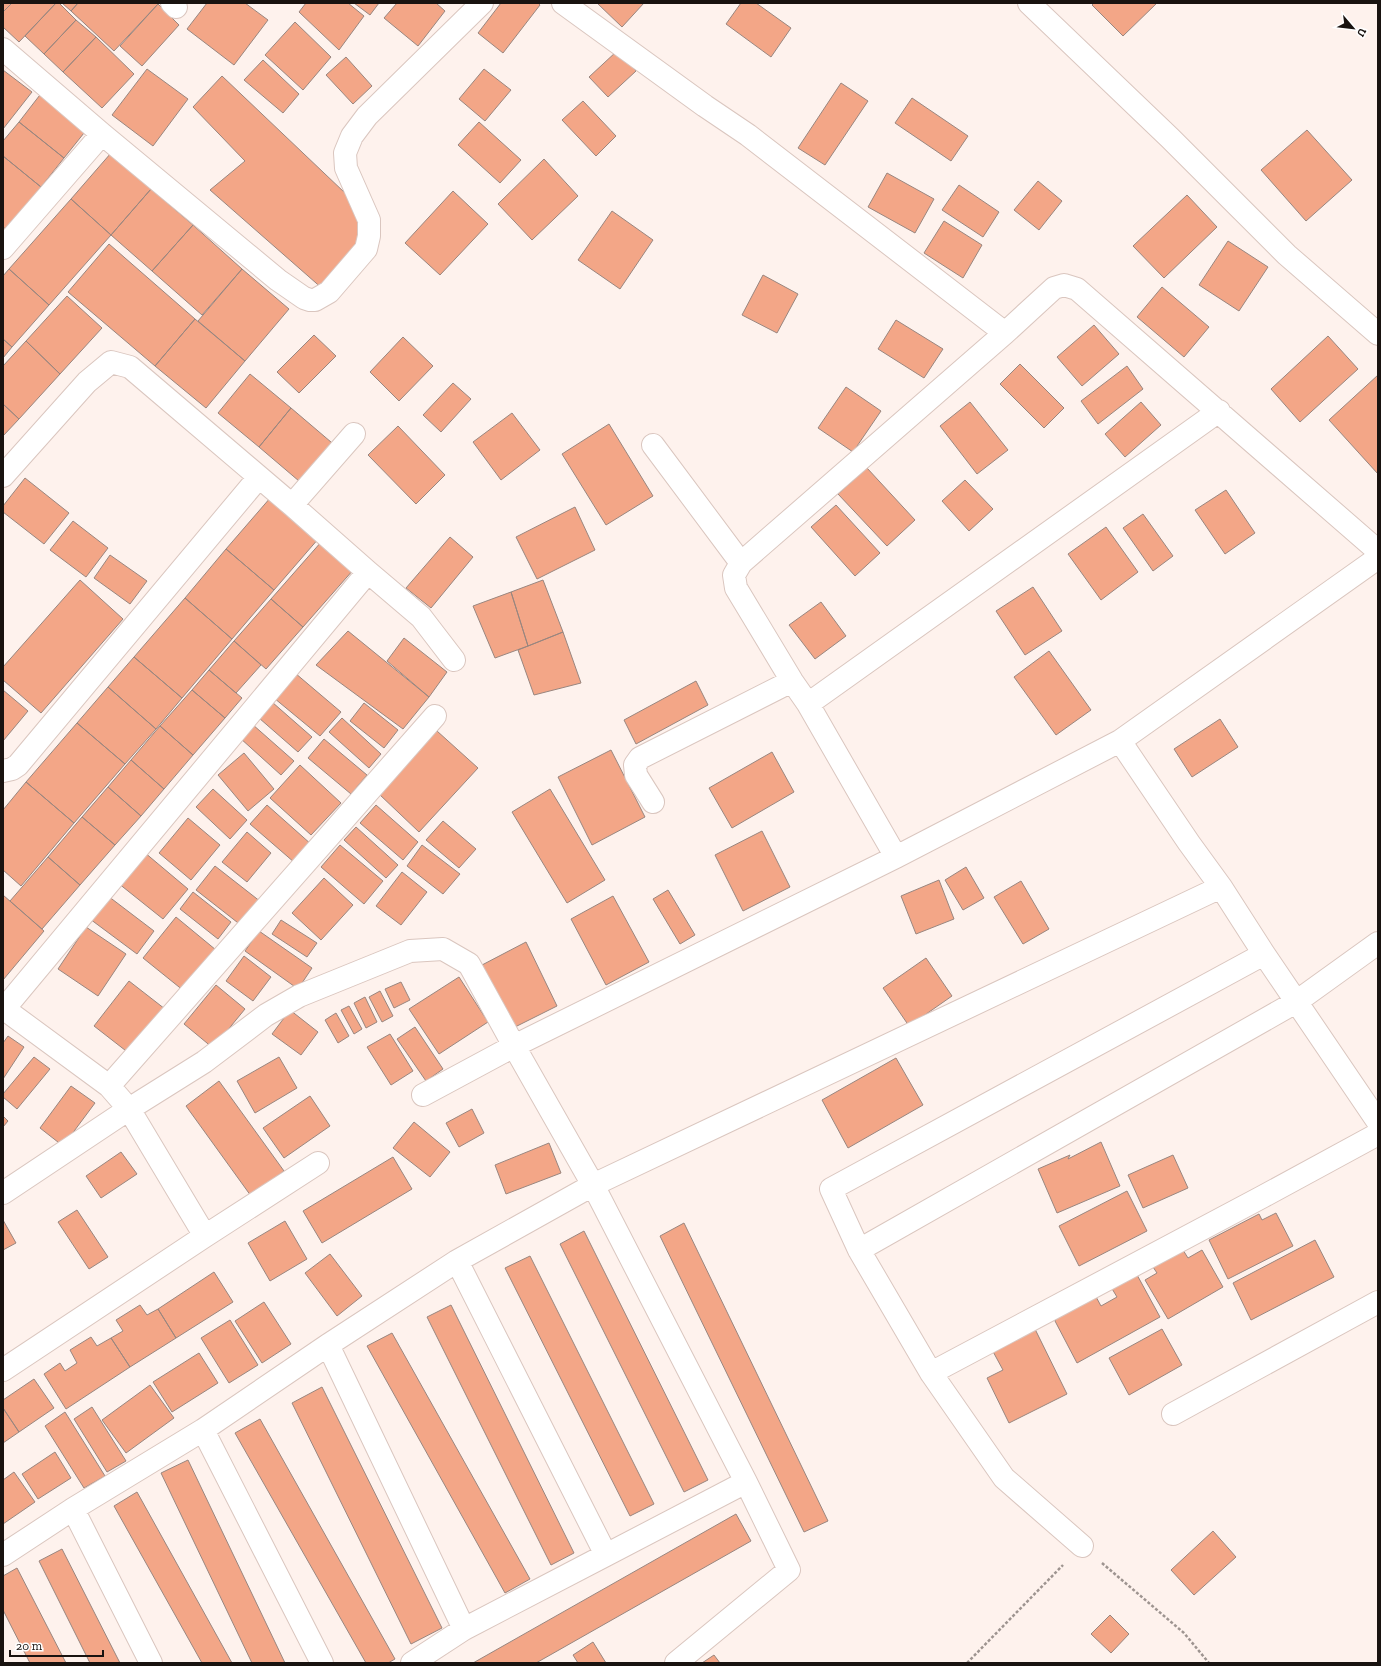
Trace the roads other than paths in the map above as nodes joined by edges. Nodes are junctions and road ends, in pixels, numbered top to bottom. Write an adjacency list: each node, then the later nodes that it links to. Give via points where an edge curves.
1 (482, 3): 5 (street, via 368,116 352,136 345,153 346,168 369,220 369,236 366,249 329,292 315,300 304,298 278,280)
2 (564, 3): 7 (street, via 748,135)
3 (1030, 3): 8 (street, via 1287,254)
4 (3, 49): 5 (street)
5 (102, 134): 6 (street)
6 (3, 248)
7 (1005, 333): 9 (street, via 1054,288 1064,285 1077,289); 17 (street)
8 (1378, 334)
9 (1219, 411): 15 (street); 21 (street)
10 (354, 434): 14 (street)
11 (653, 445): 17 (street)
12 (3, 476): 13 (street, via 87,382 111,362 130,367)
13 (259, 477): 14 (street); 24 (street, via 18,764 12,769)
14 (292, 505): 18 (street)
15 (1378, 551)
16 (1378, 558): 23 (street)
17 (741, 563): 20 (street, via 734,575 736,588)
18 (368, 572): 19 (street, via 421,616); 31 (street)
19 (454, 660)
20 (792, 681): 21 (street); 25 (street, via 640,758 635,764 636,775)
21 (808, 704): 26 (street)
22 (435, 716): 33 (street)
23 (1120, 741): 26 (street); 27 (street)
24 (3, 770)
25 (653, 802)
26 (896, 857): 32 (street)
27 (1221, 887): 29 (street); 39 (street)
28 (1378, 943): 30 (street)
29 (1264, 954): 30 (street); 42 (street, via 831,1189)
30 (1296, 1002): 36 (street); 42 (street)
31 (4, 1008): 33 (street)
32 (514, 1046): 34 (street); 35 (street, via 470,964 443,948 410,951 299,996 266,1015 204,1062); 39 (street)
33 (110, 1086): 35 (street)
34 (423, 1095)
35 (129, 1109): 40 (street); 41 (street)
36 (1378, 1122)
37 (1378, 1134): 47 (street)
38 (318, 1163): 41 (street)
39 (593, 1185): 43 (street); 50 (street)
40 (3, 1193)
41 (205, 1236): 46 (street)
42 (859, 1250): 47 (street)
43 (457, 1261): 45 (street); 54 (street)
44 (1378, 1302): 48 (street)
45 (328, 1345): 49 (street); 55 (street)
46 (3, 1370)
47 (931, 1373): 52 (street, via 1004,1478)
48 (1173, 1414)
49 (202, 1430): 51 (street); 57 (street)
50 (746, 1482): 54 (street); 59 (street, via 790,1570)
51 (73, 1509): 53 (street); 56 (street)
52 (1082, 1546)
53 (3, 1555)
54 (606, 1555): 55 (street)
55 (464, 1629): 58 (street)
56 (151, 1663)
57 (322, 1663)
58 (412, 1663)
59 (676, 1663)

